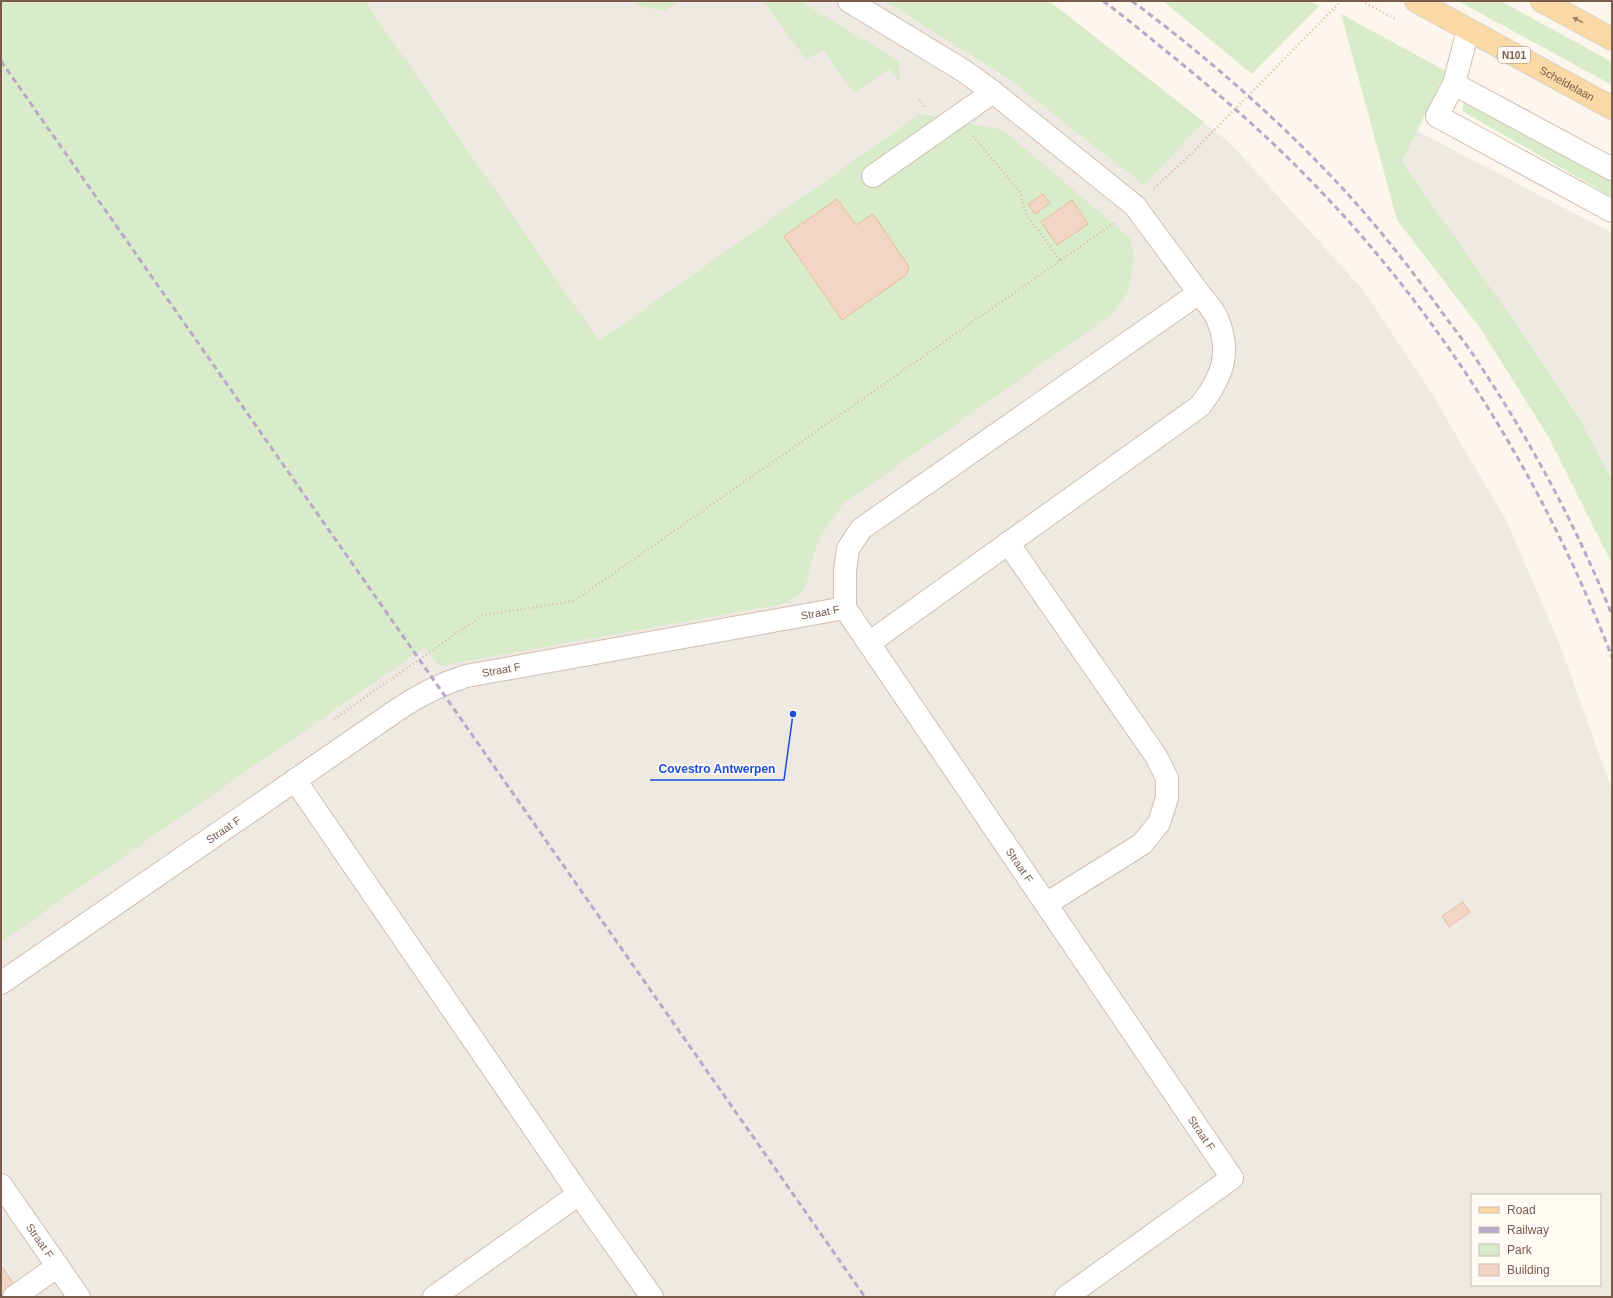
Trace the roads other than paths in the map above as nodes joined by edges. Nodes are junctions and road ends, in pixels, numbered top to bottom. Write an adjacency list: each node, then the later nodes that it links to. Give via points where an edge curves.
1 (849, 1): 7 (street, via 951,63)
2 (1416, 1): 4 (main road, Scheldelaan / N101)
3 (1542, 1): 5 (main road, one-way to 3)
4 (1468, 30): 6 (street); 8 (main road, Scheldelaan / N101)
5 (1612, 38)
6 (1454, 84): 9 (street); 11 (street, via 1437,116)
7 (992, 92): 10 (street); 12 (street, via 1134,206)
8 (1612, 108)
9 (1612, 169)
10 (873, 176)
11 (1612, 211)
12 (1199, 293): 13 (street, via 1217,317 1225,344 1223,367 1213,389 1200,406); 14 (street, via 862,529 848,549)
13 (1008, 543): 15 (street); 17 (street, via 1156,756 1167,778 1167,798 1159,823 1142,844)
14 (845, 608): 15 (street, Straat F); 16 (street, Straat F, via 466,676 412,700)
15 (869, 643): 17 (street, Straat F)
16 (295, 780): 18 (street, Straat F); 20 (street)
17 (1046, 904): 26 (street, Straat F, via 1232,1178)
18 (1, 983)
19 (1, 1185): 21 (street, Straat F)
20 (579, 1194): 24 (street); 25 (street)
21 (58, 1266): 22 (street); 23 (street, Straat F)
22 (14, 1297)
23 (79, 1297)
24 (434, 1297)
25 (652, 1297)
26 (1066, 1297)

